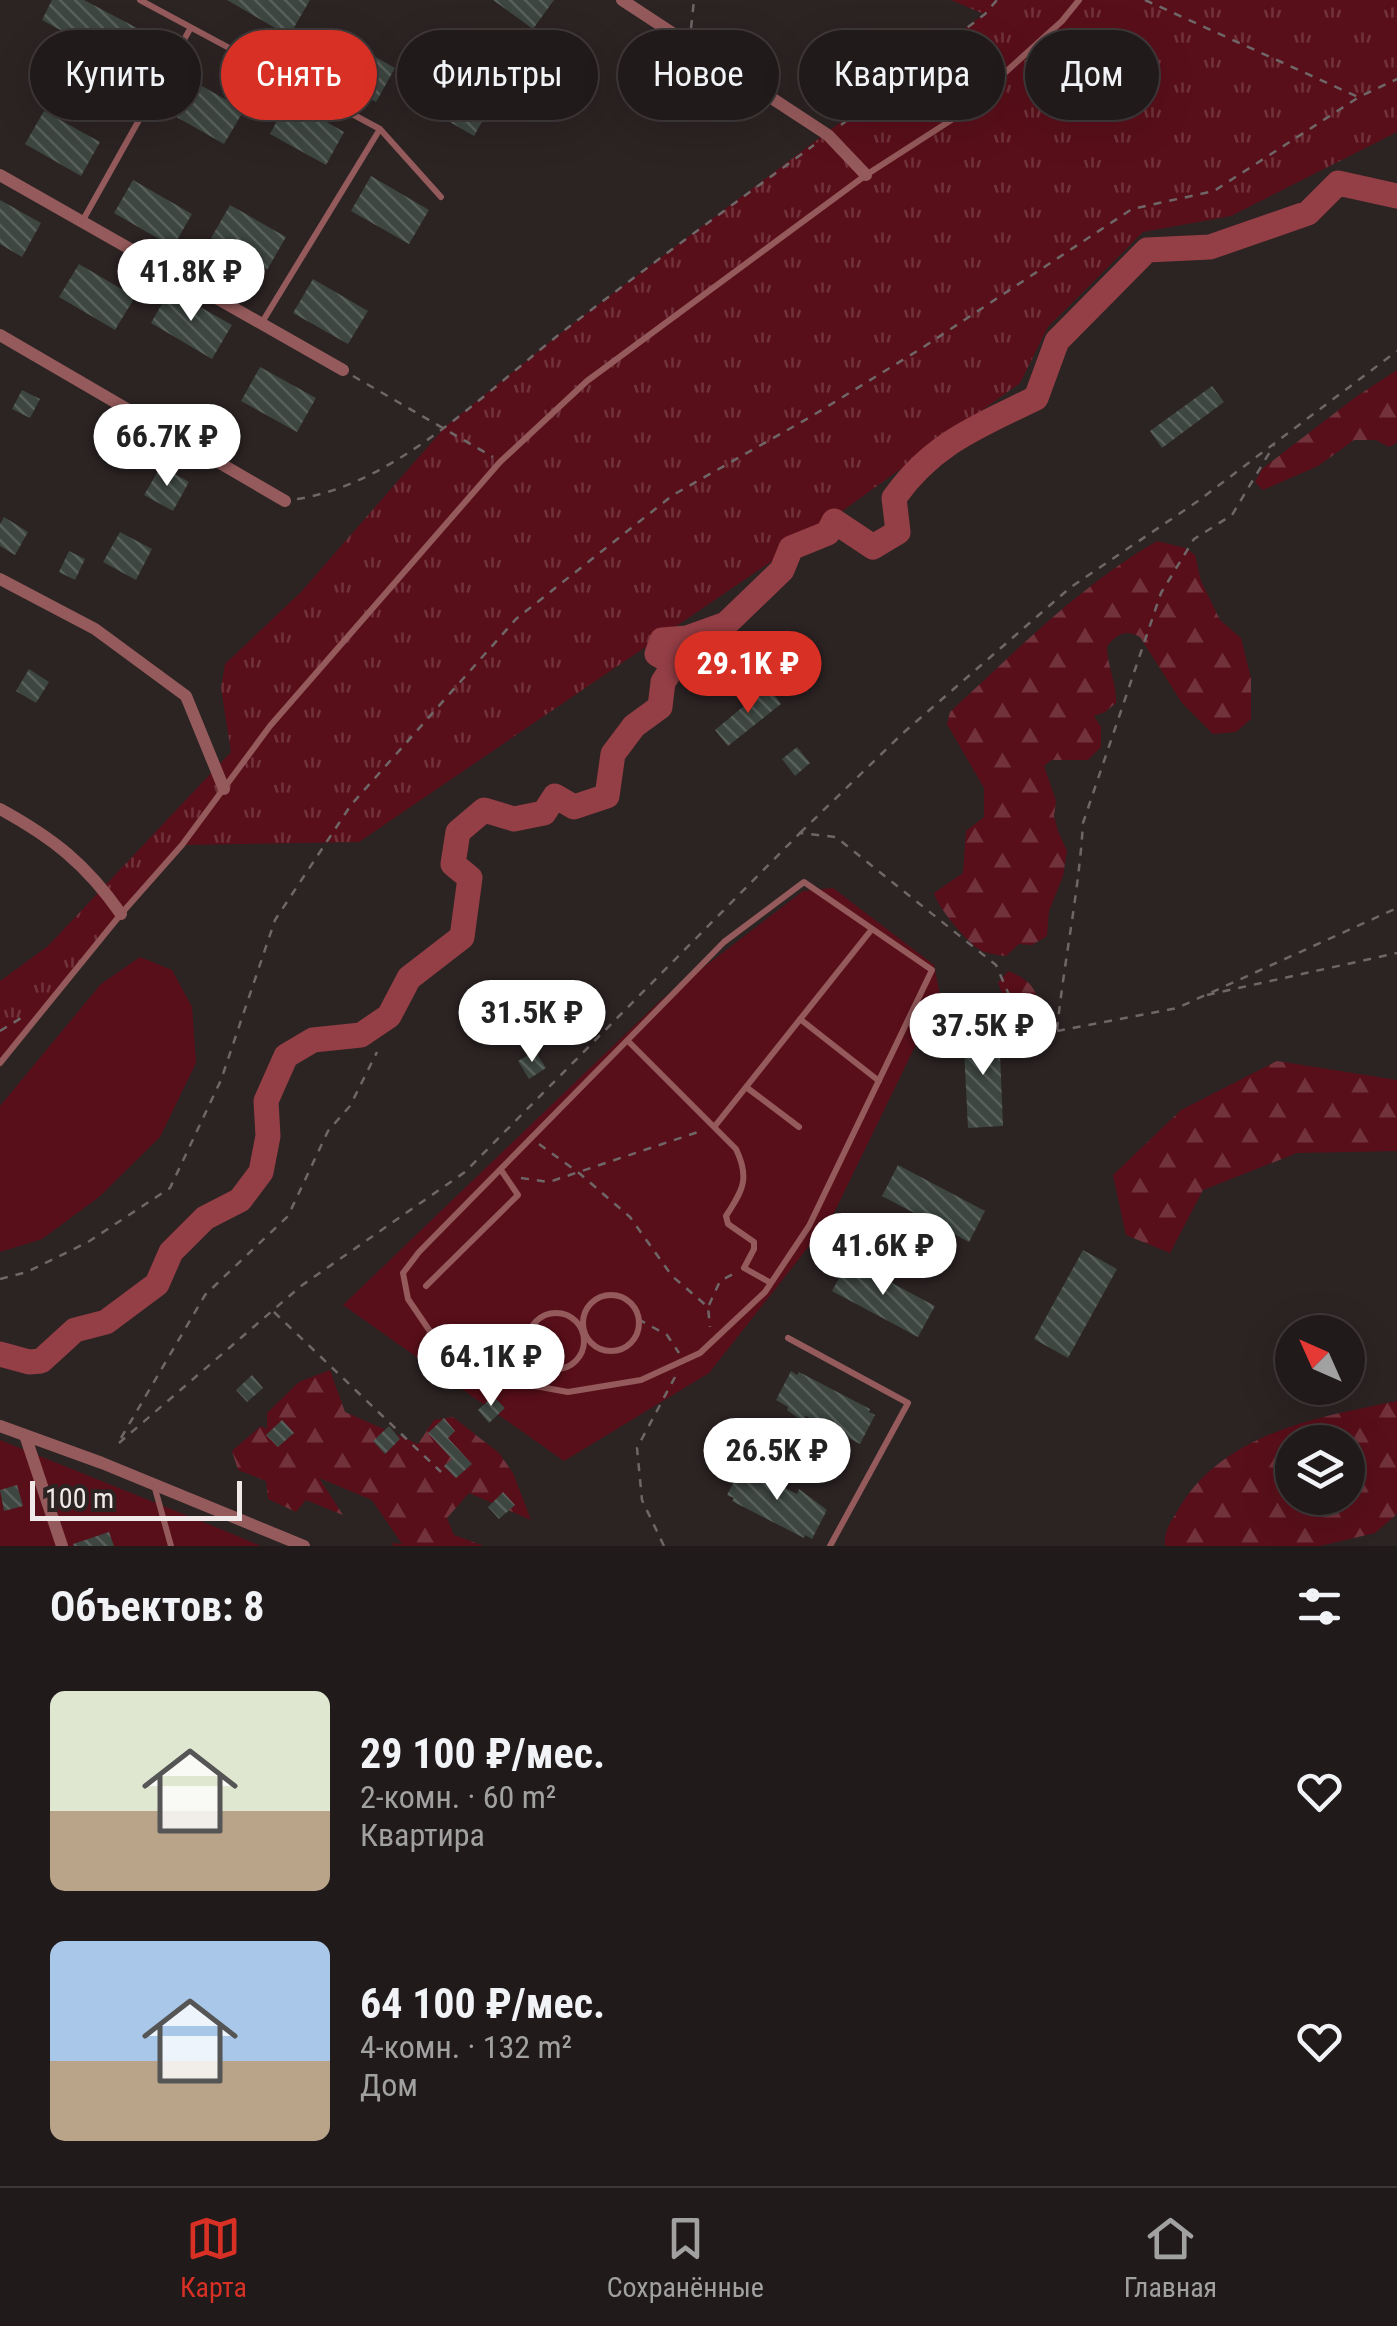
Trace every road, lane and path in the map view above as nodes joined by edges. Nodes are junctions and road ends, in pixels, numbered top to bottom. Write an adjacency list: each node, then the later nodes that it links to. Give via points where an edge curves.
1 (140, 0): 7 (lane)
2 (622, 0): 8 (street)
3 (694, 0): 9 (path)
4 (997, 0): 14 (path)
5 (1079, 0): 16 (lane, via 956,117)
6 (1146, 0): 11 (path)
7 (190, 29): 13 (lane); 18 (lane)
8 (668, 30)
9 (691, 30)
10 (1397, 79): 11 (path)
11 (1359, 97): 49 (path, via 1214,191 1132,209 922,348 673,495 516,619 351,805 275,920 221,1080 170,1188 88,1242)
12 (779, 103): 14 (street)
13 (380, 129): 17 (lane); 19 (lane)
14 (828, 135): 16 (street); 23 (path)
15 (0, 175): 18 (street)
16 (866, 175): 25 (lane, via 587,381)
17 (441, 197)
18 (83, 220): 19 (street)
19 (261, 324): 22 (street)
20 (0, 336): 26 (street)
21 (1397, 351): 24 (path)
22 (342, 370): 23 (path)
23 (445, 427): 25 (path); 26 (path, via 362,480 328,495)
24 (1275, 443): 30 (path, via 1071,587 903,732); 37 (path, via 1232,515 1194,539 1161,592 1083,824)
25 (500, 462): 28 (lane, via 270,726)
26 (285, 501)
27 (0, 579): 28 (street, via 94,628 186,696)
28 (224, 789): 32 (lane)
29 (0, 809): 32 (street, via 40,831 95,876)
30 (800, 834): 37 (path, via 836,837 996,966 1017,1013 1045,1015); 53 (path, via 466,1172)
31 (1397, 908): 35 (path)
32 (121, 914): 40 (lane)
33 (872, 929): 36 (lane); 38 (lane, via 804,882 724,942); 41 (lane, via 932,970)
34 (1397, 953): 35 (path)
35 (1201, 997): 37 (path, via 1177,1008)
36 (800, 1019): 41 (lane); 42 (lane)
37 (1056, 1031)
38 (628, 1040): 43 (lane); 45 (lane)
39 (378, 1052): 61 (path, via 350,1106 328,1131 288,1216 205,1296)
40 (0, 1063)
41 (879, 1081): 50 (lane, via 809,1226)
42 (746, 1087): 43 (lane); 44 (lane)
43 (715, 1126): 47 (path); 48 (lane, via 744,1166 743,1185 726,1216 754,1242)
44 (799, 1127)
45 (532, 1139): 46 (lane); 47 (path)
46 (501, 1170): 47 (path, via 549,1182); 51 (lane, via 518,1196); 58 (lane, via 404,1273 408,1299 440,1346 502,1380 568,1392 642,1380)
47 (578, 1172): 52 (path, via 630,1217 672,1276)
48 (744, 1268): 50 (lane); 52 (path, via 720,1281)
49 (0, 1279)
50 (771, 1283): 57 (lane)
51 (426, 1286)
52 (708, 1306): 57 (path)
53 (272, 1311): 61 (path); 63 (path)
54 (638, 1319): 55 (lane, via 636,1336 621,1350 600,1350); 55 (lane, via 624,1298 602,1296 585,1311); 58 (path, via 667,1335)
55 (584, 1333): 55 (lane, via 581,1354 566,1368 545,1368 530,1352 530,1329 547,1315 569,1316)
56 (788, 1338): 69 (lane, via 908,1403)
57 (711, 1343): 58 (lane)
58 (684, 1360): 68 (path, via 637,1448 642,1500)
59 (0, 1426): 60 (street)
60 (25, 1435): 62 (street); 65 (street)
61 (119, 1443): 62 (path)
62 (102, 1463): 64 (street)
63 (441, 1472)
64 (154, 1484): 66 (lane); 67 (street)
65 (62, 1546)
66 (171, 1546)
67 (304, 1546)
68 (664, 1546)
69 (830, 1546)

